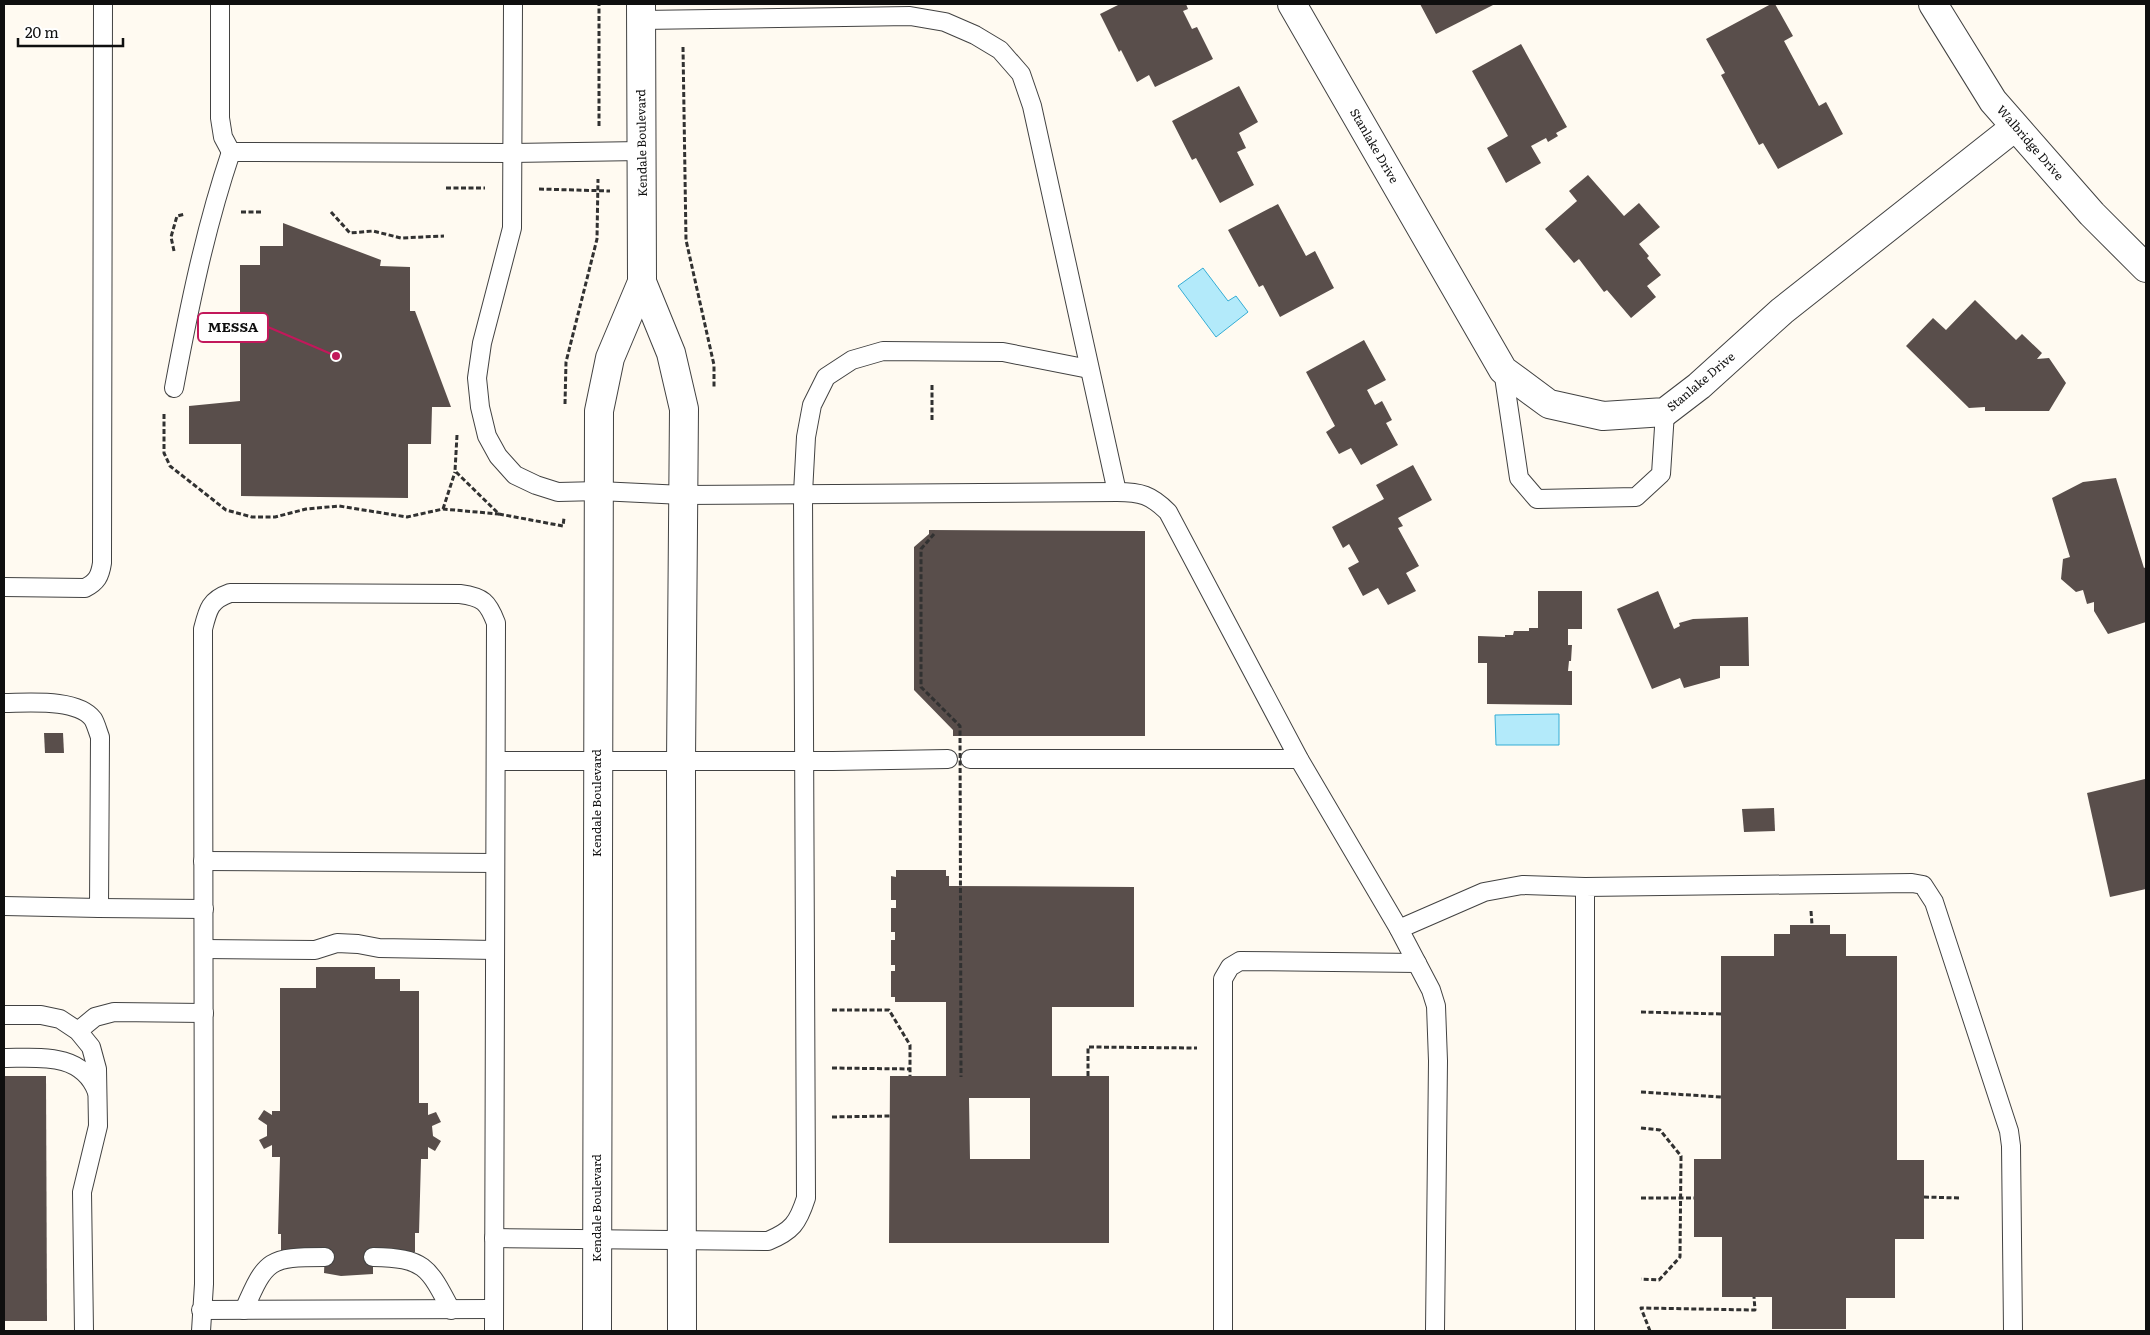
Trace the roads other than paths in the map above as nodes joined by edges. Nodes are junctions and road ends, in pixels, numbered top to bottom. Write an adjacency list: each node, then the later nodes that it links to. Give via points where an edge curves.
1 (103, 4): 21 (lane, via 102,563 94,583 84,588)
2 (220, 4): 9 (lane, via 220,118 222,137)
3 (513, 4): 10 (lane)
4 (1292, 4): 14 (street, Stanlake Drive)
5 (1933, 4): 7 (street, Walbridge Drive, via 1993,101)
6 (641, 12): 8 (street, Kendale Boulevard); 13 (lane, via 910,16 945,22 1000,50 1020,74 1032,106)
7 (2015, 127): 11 (street, Walbridge Drive, via 2092,214); 16 (street, Stanlake Drive, via 1782,312)
8 (641, 151): 10 (lane); 12 (street, Kendale Boulevard)
9 (231, 152): 10 (lane); 15 (lane, via 211,212)
10 (512, 153): 17 (lane, via 512,228 482,343 477,378 487,436 498,456 515,475 536,485 564,492)
11 (2146, 268)
12 (642, 282): 17 (street, Kendale Boulevard, via 610,358 599,411); 20 (street, Kendale Boulevard, via 670,354 684,409)
13 (1089, 369): 18 (lane); 19 (lane, via 1003,352 883,351 852,360 826,377 812,405)
14 (1503, 370): 16 (street, Stanlake Drive, via 1549,404 1603,416); 16 (lane, via 1519,478 1537,499 1636,497 1661,474)
15 (174, 388)
16 (1665, 412)
17 (599, 491): 20 (lane); 28 (street, Kendale Boulevard)
18 (1117, 492): 19 (lane); 25 (lane, via 1136,492 1154,499 1168,512)
19 (802, 494): 20 (lane); 27 (lane)
20 (683, 495): 29 (street, Kendale Boulevard)
21 (4, 587)
22 (4, 703): 34 (lane, via 55,703 76,708 93,719 100,737)
23 (948, 759): 27 (lane)
24 (970, 760): 25 (lane)
25 (1299, 760): 36 (lane)
26 (496, 761): 28 (lane); 30 (lane, via 496,623 484,601 476,596 460,594 230,593 216,598 207,612 203,629); 31 (lane)
27 (803, 761): 29 (lane); 47 (lane, via 806,1198 800,1218 786,1234 768,1241)
28 (597, 762): 29 (lane); 46 (street, Kendale Boulevard)
29 (681, 762): 47 (street, Kendale Boulevard)
30 (203, 861): 31 (lane); 35 (lane)
31 (495, 863): 38 (lane)
32 (1586, 887): 36 (lane, via 1522,886 1484,892); 61 (lane); 62 (lane, via 1912,883 1923,886 1934,902 2008,1130 2011,1146)
33 (4, 906): 34 (lane)
34 (99, 908): 35 (lane)
35 (204, 909): 37 (lane)
36 (1399, 929): 39 (lane)
37 (204, 949): 38 (lane, via 315,950 337,943 379,948); 40 (lane)
38 (495, 950): 45 (lane)
39 (1417, 962): 59 (lane, via 1240,961 1230,967 1223,979); 60 (lane, via 1436,1006)
40 (204, 1013): 42 (lane, via 114,1012 95,1017); 51 (lane)
41 (4, 1015): 42 (lane, via 51,1017)
42 (78, 1031): 44 (lane, via 90,1047)
43 (4, 1058): 44 (lane, via 54,1058 70,1063 84,1070)
44 (98, 1094): 54 (lane, via 98,1126 82,1192)
45 (494, 1238): 46 (lane); 50 (lane)
46 (597, 1239): 47 (lane); 57 (street, Kendale Boulevard)
47 (683, 1240): 58 (street, Kendale Boulevard)
48 (325, 1256): 52 (lane, via 294,1256 267,1267 258,1278)
49 (373, 1257): 53 (lane, via 415,1262 435,1280)
50 (494, 1309): 53 (lane); 56 (lane)
51 (202, 1310): 52 (lane); 55 (lane)
52 (244, 1310): 53 (lane)
53 (451, 1310)
54 (84, 1331)
55 (201, 1331)
56 (494, 1331)
57 (597, 1331)
58 (682, 1331)
59 (1223, 1331)
60 (1435, 1331)
61 (1586, 1331)
62 (2013, 1331)

